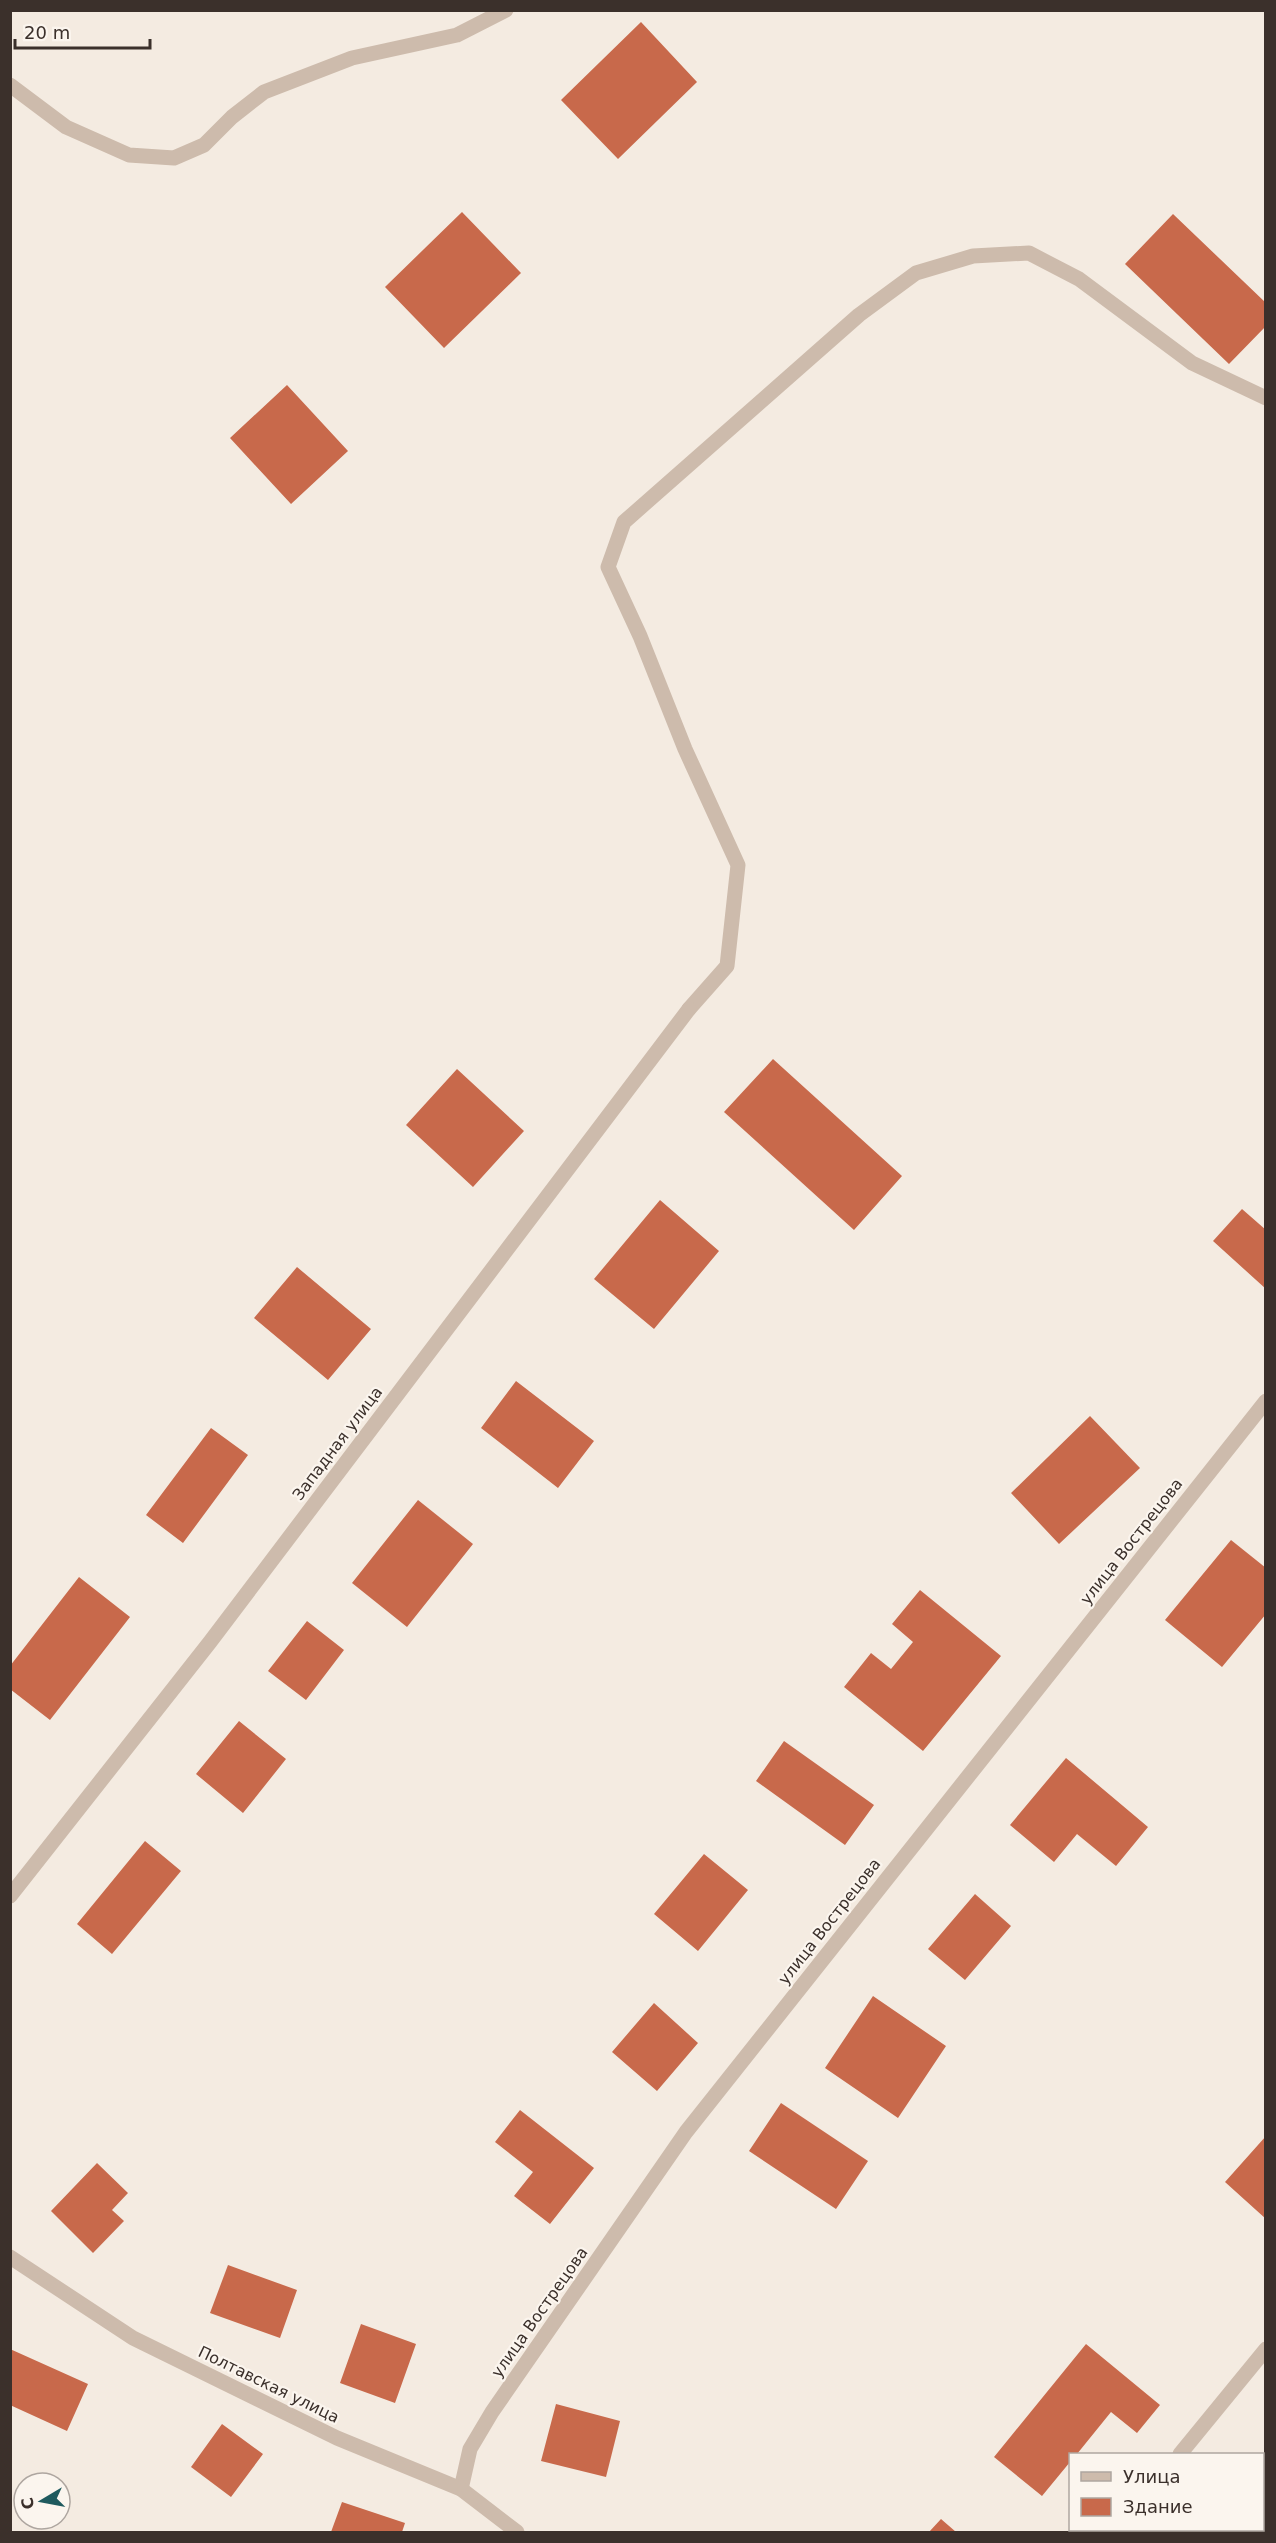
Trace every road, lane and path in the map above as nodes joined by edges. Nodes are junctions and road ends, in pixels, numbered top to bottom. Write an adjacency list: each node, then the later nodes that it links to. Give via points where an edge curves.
1 (506, 10): 2 (street, via 457,35 352,58 264,92 204,145 174,158 129,155 66,127)
2 (10, 85)
3 (1266, 398): 5 (street, Западная улица, via 1192,363 1079,279 1029,253 973,256 916,273 859,315 624,522 608,567 738,865 727,966 689,1009 210,1642)
4 (1266, 1401): 9 (street, улица Вострецова, via 686,2132 492,2412 470,2449)
5 (10, 1896)
6 (10, 2257): 9 (street, Полтавская улица, via 133,2338 337,2438)
7 (1266, 2349): 8 (street)
8 (1181, 2453)
9 (461, 2489): 10 (street, Полтавская улица)
10 (518, 2532)

